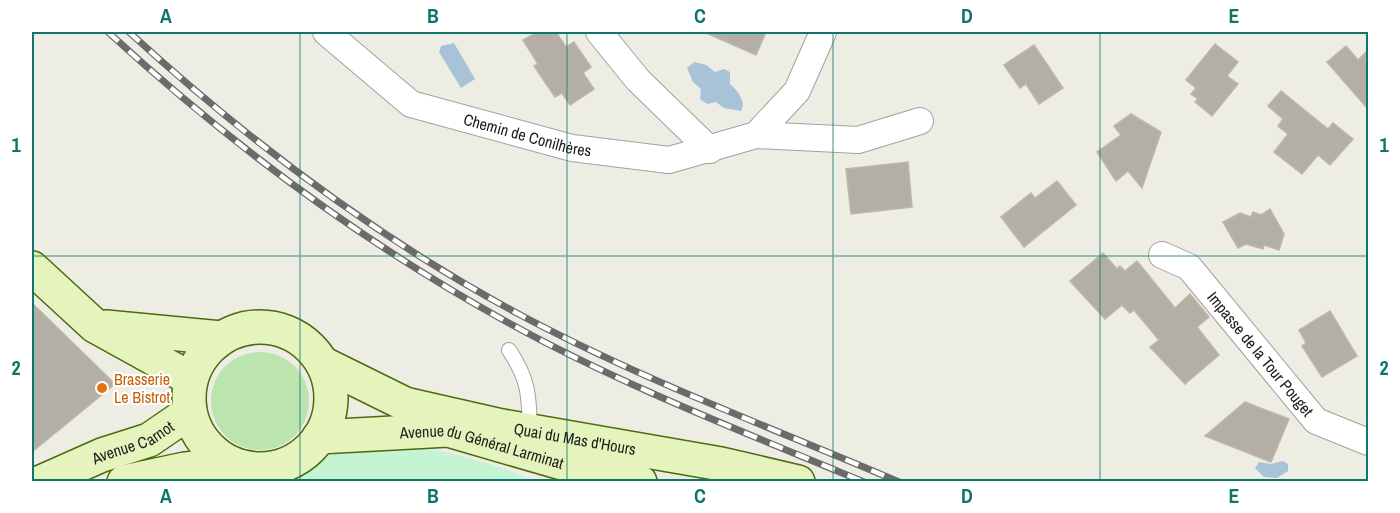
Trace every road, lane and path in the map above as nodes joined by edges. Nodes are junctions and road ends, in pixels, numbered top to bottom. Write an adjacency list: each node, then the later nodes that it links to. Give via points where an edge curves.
1 (326, 32): 6 (street, Chemin de Conilhères, via 411,104 572,148 669,160)
2 (599, 32): 6 (street, via 638,80)
3 (824, 32): 5 (street, Chemin de Conilhères, via 797,91)
4 (920, 121): 5 (street, Chemin de Conilhères, via 858,140)
5 (756, 135): 6 (street, Chemin de Conilhères)
6 (710, 150)
7 (1162, 255): 18 (street, Impasse de la Tour Pouget, via 1189,267 1316,421)
8 (32, 268): 9 (main road)
9 (95, 326): 10 (main road); 13 (main road)
10 (220, 338): 12 (main road, via 242,329 266,327 288,332 308,345); 13 (main road, via 202,356)
11 (509, 350): 19 (lane, via 529,389)
12 (322, 363): 14 (main road, Quai du Mas d'Hours); 17 (main road, via 331,400)
13 (191, 379): 15 (main road)
14 (405, 404): 16 (main road); 19 (main road, Quai du Mas d'Hours)
15 (190, 412): 20 (main road, via 198,434); 22 (main road, Avenue Carnot, via 149,440 102,455)
16 (448, 430): 17 (main road, Avenue du Général Larminat); 19 (main road, Avenue du Général Larminat)
17 (320, 437): 21 (main road)
18 (1368, 442)
19 (530, 443): 24 (main road, Quai du Mas d'Hours); 25 (main road, Avenue du Général Larminat); 26 (main road, Quai du Mas d'Hours, via 721,464)
20 (231, 463): 21 (main road); 23 (main road, Avenue Carnot)
21 (288, 472)
22 (41, 482)
23 (124, 482)
24 (560, 482)
25 (640, 482)
26 (798, 482)

